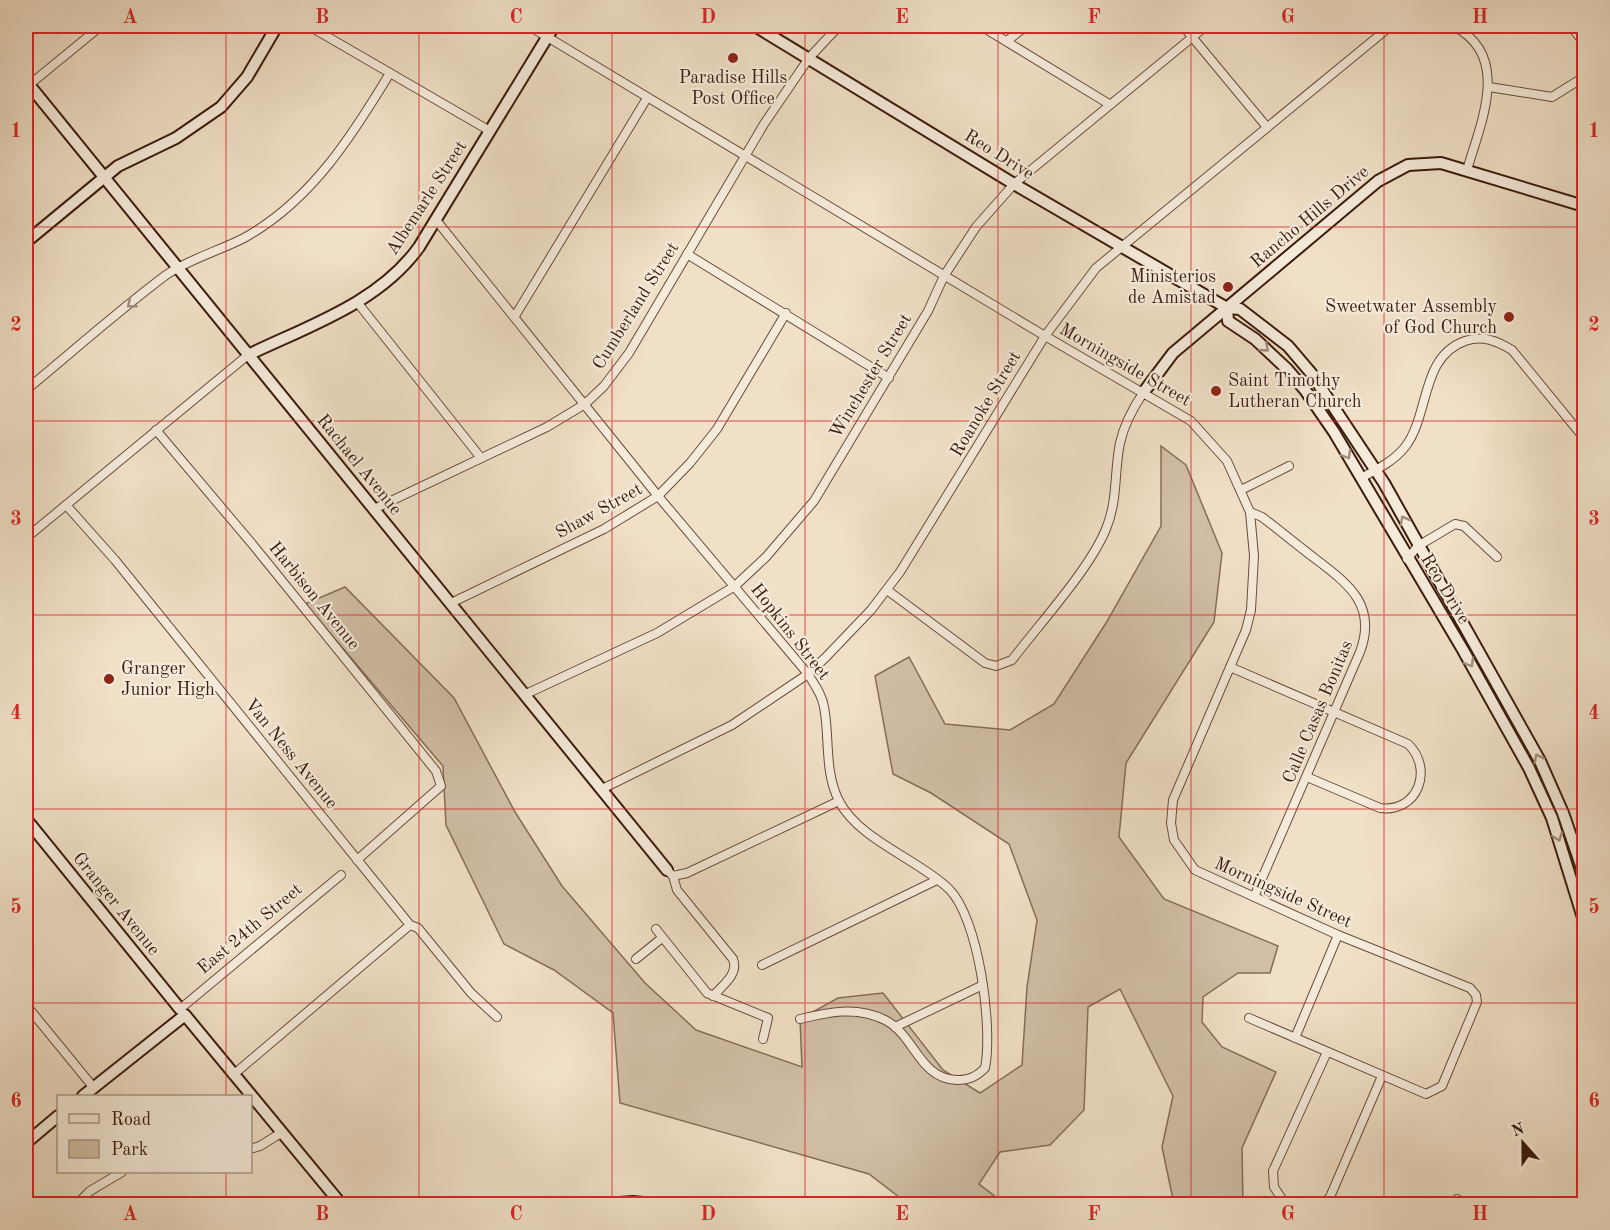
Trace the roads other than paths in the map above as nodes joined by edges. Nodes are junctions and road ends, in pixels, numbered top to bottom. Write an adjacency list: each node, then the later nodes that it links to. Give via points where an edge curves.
1 (100, 26): 23 (street)
2 (277, 26): 30 (street, via 247,77 221,107 176,138 118,166)
3 (309, 26): 20 (street)
4 (529, 26): 15 (street, Morningside Street)
5 (554, 26): 15 (street, Albemarle Street)
6 (755, 26): 19 (street, Reo Drive)
7 (839, 26): 19 (street, Cumberland Street)
8 (981, 26): 17 (street)
9 (1026, 26): 17 (street)
10 (1184, 26): 16 (street)
11 (1206, 26): 16 (street, Winchester Street)
12 (1397, 26): 26 (street, Roanoke Street, via 1387,28)
13 (1452, 26): 22 (street, via 1469,36 1480,49)
14 (1571, 26): 18 (street)
15 (547, 36): 24 (street, Morningside Street); 27 (street, Albemarle Street)
16 (1192, 37): 25 (street, Winchester Street); 26 (street)
17 (1007, 40): 25 (street)
18 (1584, 43)
19 (809, 58): 28 (street, Cumberland Street); 31 (street, Reo Drive)
20 (390, 73): 27 (street); 37 (street, via 341,150 299,197 245,237)
21 (1584, 76): 22 (street, via 1552,97)
22 (1489, 87): 29 (street)
23 (28, 88): 30 (street, Rachael Avenue)
24 (647, 98): 28 (street, Morningside Street); 42 (street)
25 (1109, 104): 31 (street, Winchester Street)
26 (1266, 126): 35 (street, Roanoke Street)
27 (490, 131): 33 (street, Albemarle Street)
28 (744, 156): 36 (street, Cumberland Street); 38 (street, Morningside Street)
29 (1467, 170): 32 (street, Rancho Hills Drive); 40 (street, Rancho Hills Drive, via 1425,163 1385,176)
30 (104, 177): 34 (street); 37 (street, Rachael Avenue)
31 (1014, 184): 35 (street, Reo Drive); 38 (street, Winchester Street, via 976,227)
32 (1584, 206)
33 (436, 220): 39 (street, Albemarle Street, via 397,274); 42 (street, Hopkins Street)
34 (26, 242)
35 (1121, 247): 40 (street, Reo Drive); 43 (street, Roanoke Street, via 1096,268)
36 (687, 254): 41 (street); 48 (street, Cumberland Street, via 625,360)
37 (178, 269): 44 (street, Rachael Avenue); 46 (street, one-way to 46)
38 (944, 276): 43 (street, Morningside Street); 45 (street, Winchester Street)
39 (357, 302): 44 (street, Albemarle Street); 51 (street)
40 (1227, 308): 47 (street, Rancho Hills Drive, via 1173,353); 53 (street, Reo Drive, via 1240,309 1288,346 1311,373); 54 (street, Reo Drive, one-way to 54, via 1228,321 1277,359 1305,390)
41 (786, 313): 45 (street); 56 (street, Shaw Street, via 717,429)
42 (515, 316): 48 (street, Hopkins Street)
43 (1045, 336): 47 (street, Morningside Street); 65 (street, Roanoke Street)
44 (248, 355): 49 (street); 58 (street, Rachael Avenue)
45 (889, 378): 64 (street, Winchester Street, via 814,501 775,548)
46 (26, 390)
47 (1143, 393): 55 (street, Morningside Street, via 1191,421 1227,461); 65 (street, Rancho Hills Drive, via 1120,443 1113,509 1105,531 1012,660 996,666 981,660)
48 (585, 404): 51 (street, Cumberland Street); 56 (street, Hopkins Street)
49 (156, 430): 57 (street); 75 (street, Harbison Avenue, via 436,771 441,786)
50 (1584, 438): 53 (street, via 1512,350 1497,341 1478,339 1456,345 1440,359 1406,446)
51 (481, 458): 58 (street, Cumberland Street)
52 (1289, 466): 55 (street)
53 (1376, 471): 54 (street); 61 (street, Reo Drive, one-way to 53)
54 (1361, 478): 63 (street, Reo Drive)
55 (1241, 490): 59 (street, Morningside Street)
56 (658, 496): 64 (street, Hopkins Street); 66 (street, Shaw Street, via 604,529)
57 (66, 505): 60 (street); 75 (street, Van Ness Avenue, via 115,560)
58 (374, 509): 66 (street, Rachael Avenue)
59 (1250, 512): 67 (street, Morningside Street, via 1254,556 1251,610); 70 (street, Calle Casas Bonitas, via 1262,517 1345,582 1362,606 1363,644)
60 (26, 538)
61 (1418, 546): 62 (street, via 1455,524 1464,526); 63 (street); 77 (street, Reo Drive, one-way to 61, via 1540,761)
62 (1497, 557)
63 (1407, 559): 81 (street, Reo Drive, one-way to 81, via 1529,768 1552,818)
64 (735, 586): 68 (street, Hopkins Street); 69 (street, Winchester Street, via 657,633)
65 (887, 590): 68 (street, Roanoke Street)
66 (451, 603): 69 (street, Rachael Avenue)
67 (1230, 668): 70 (street); 80 (street, Morningside Street, via 1173,800 1171,823 1174,840 1190,866)
68 (808, 674): 72 (street, Roanoke Street, via 732,725); 73 (street, Hopkins Street, via 824,705 832,778)
69 (526, 694): 72 (street, Rachael Avenue)
70 (1335, 712): 71 (street, Calle Casas Bonitas); 71 (street, via 1408,744 1420,762 1420,786 1407,802 1386,808)
71 (1307, 777): 80 (street, Calle Casas Bonitas)
72 (602, 789): 76 (street, Rachael Avenue)
73 (839, 801): 76 (street, via 687,873); 79 (street, Hopkins Street, via 872,835)
74 (26, 819): 91 (street, Granger Avenue)
75 (357, 860): 82 (street, Van Ness Avenue)
76 (670, 873): 89 (street, via 677,890 736,966)
77 (1584, 874)
78 (341, 875): 91 (street, East 24th Street)
79 (937, 880): 87 (street); 88 (street, Hopkins Street, via 954,894 968,919)
80 (1254, 897): 84 (street, Morningside Street)
81 (1584, 921)
82 (410, 925): 92 (street, Van Ness Avenue, via 418,928 471,993); 99 (street)
83 (656, 929): 85 (street)
84 (1338, 934): 96 (street); 100 (street, Morningside Street, via 1472,990 1476,1005 1442,1086 1426,1094)
85 (662, 938): 86 (street); 89 (street)
86 (636, 959)
87 (762, 965)
88 (983, 986): 95 (street); 95 (street, Hopkins Street, via 987,1061 975,1077 955,1080 937,1075)
89 (713, 996): 97 (street, via 768,1018)
90 (26, 1005): 101 (street)
91 (182, 1012): 99 (street, Granger Avenue); 101 (street, East 24th Street)
92 (497, 1017)
93 (1249, 1018): 96 (street)
94 (800, 1019): 95 (street, Hopkins Street, via 834,1010 875,1016)
95 (895, 1027)
96 (1295, 1038): 98 (street)
97 (763, 1039)
98 (1327, 1052): 100 (street); 114 (street, via 1273,1171 1274,1187)
99 (234, 1075): 103 (street, Granger Avenue)
100 (1382, 1076): 115 (street, via 1330,1197)
101 (94, 1088): 102 (street, East 24th Street)
102 (84, 1095)
103 (250, 1095)
104 (252, 1097): 106 (street, Granger Avenue)
105 (57, 1117): 107 (street)
106 (281, 1133): 108 (street); 111 (street, Granger Avenue)
107 (26, 1143)
108 (252, 1148)
109 (120, 1173): 110 (street, via 90,1191)
110 (77, 1204)
111 (341, 1204)
112 (608, 1204): 113 (street)
113 (654, 1204)
114 (1285, 1204)
115 (1323, 1204)

